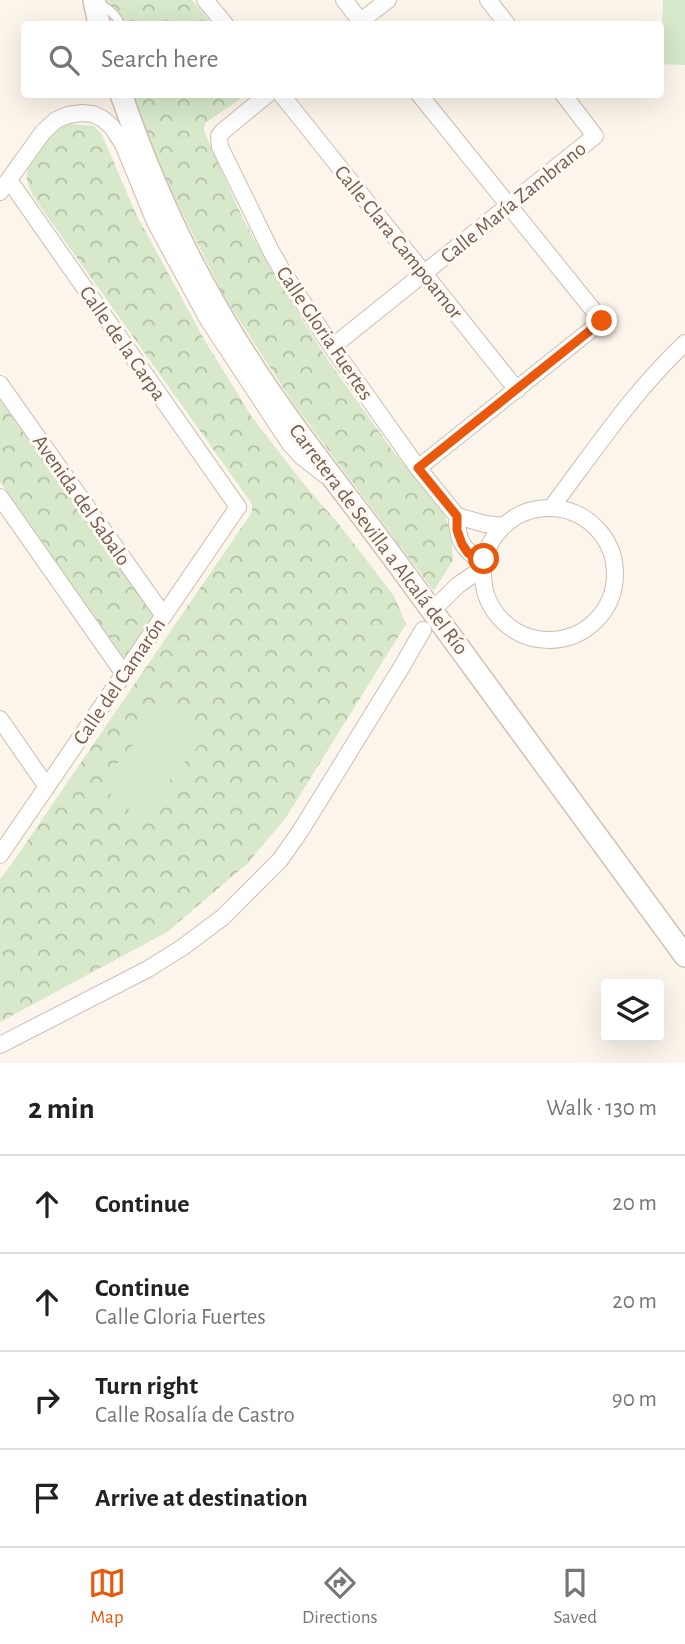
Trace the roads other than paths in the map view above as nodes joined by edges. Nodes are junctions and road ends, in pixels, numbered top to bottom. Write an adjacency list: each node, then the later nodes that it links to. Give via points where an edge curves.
1 (94, 0): 6 (main road); 7 (lane)
2 (205, 0): 8 (street)
3 (344, 0): 9 (street)
4 (388, 0): 10 (street)
5 (488, 0): 11 (street)
6 (94, 21)
7 (118, 21)
8 (222, 21)
9 (359, 21)
10 (362, 21)
11 (506, 21)
12 (122, 98): 25 (main road, Carretera de Sevilla a Alcalá del Río, via 159,195 222,317)
13 (263, 98): 21 (street, Calle Gloria Fuertes, via 222,132 220,147 271,251)
14 (284, 98): 19 (street, Calle Clara Campoamor)
15 (422, 98): 18 (street)
16 (566, 98): 18 (street, Calle María Zambrano, via 595,136)
17 (4, 186): 25 (street, via 56,120 93,114 112,127 160,232 222,342 290,444); 27 (street, Calle de la Carpa)
18 (508, 206): 19 (street, Calle María Zambrano); 23 (street, via 602,321)
19 (424, 274): 21 (street, Calle María Zambrano); 23 (street, Calle Clara Campoamor)
20 (685, 344): 28 (street, via 623,411)
21 (332, 346): 24 (street, Calle Gloria Fuertes)
22 (0, 384): 33 (street, Avenida del Sabalo)
23 (517, 390): 24 (street)
24 (418, 468): 29 (street, Calle Gloria Fuertes)
25 (336, 482): 39 (main road, Carretera de Sevilla a Alcalá del Río)
26 (0, 497): 35 (street)
27 (238, 507): 33 (street, Calle del Camarón)
28 (551, 508): 30 (street, via 529,511); 31 (street, via 572,512 590,523 613,557 610,599 584,630 543,640 521,634 502,621 489,603)
29 (457, 516): 30 (street); 31 (street, via 462,544)
30 (504, 526): 31 (street, via 493,538)
31 (483, 566): 32 (street)
32 (441, 602)
33 (164, 616): 35 (street, Calle del Camarón)
34 (423, 630): 40 (street, via 301,830 252,889 223,917 148,970)
35 (124, 674): 37 (street, Calle del Camarón)
36 (0, 719): 37 (street)
37 (47, 786): 38 (street, Calle del Camarón)
38 (0, 855)
39 (685, 956)
40 (0, 1045)

